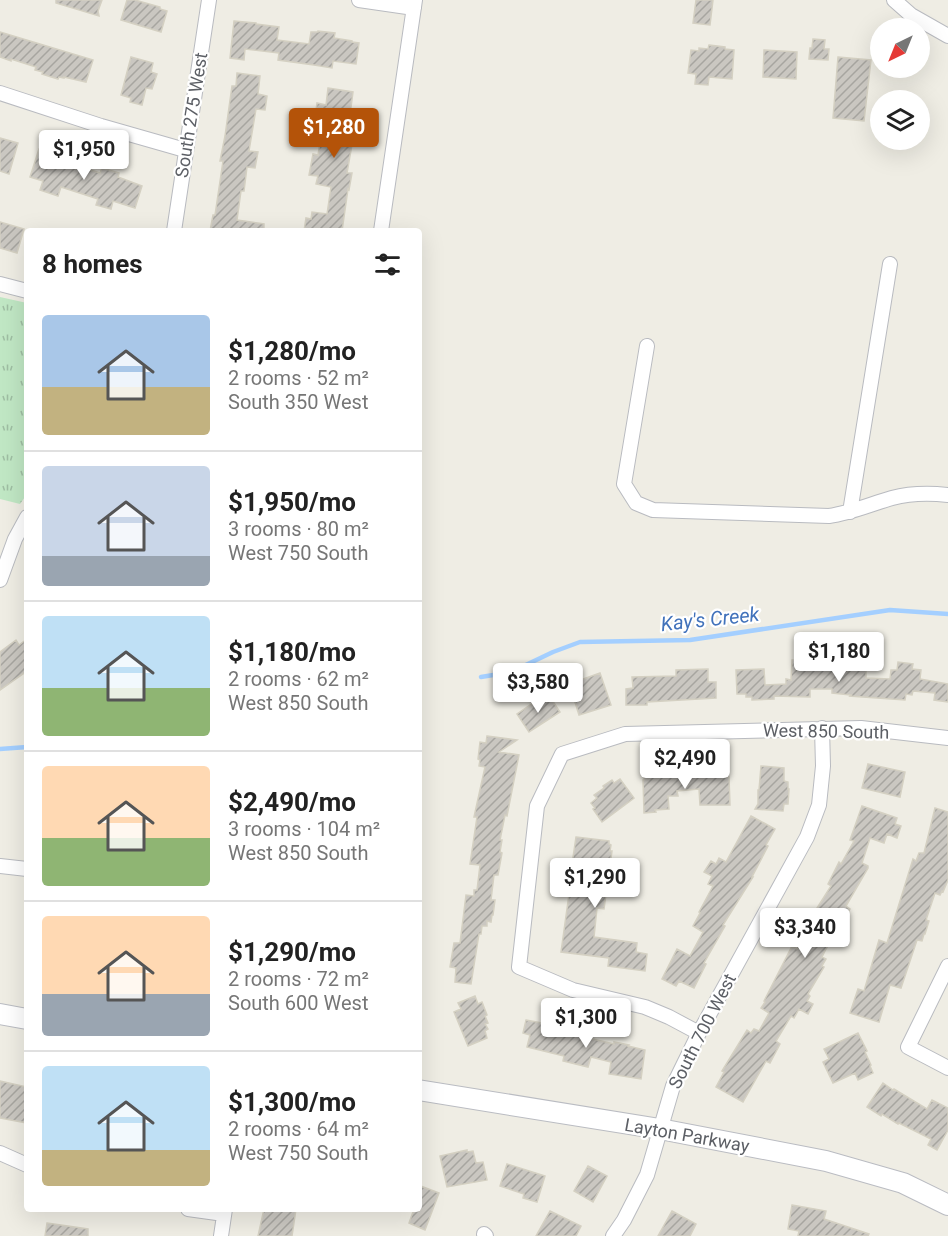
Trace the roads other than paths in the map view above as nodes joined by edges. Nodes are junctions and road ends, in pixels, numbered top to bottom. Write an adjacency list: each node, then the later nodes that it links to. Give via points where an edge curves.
1 (208, 0): 7 (street, South 275 West)
2 (359, 0): 4 (street)
3 (894, 0): 5 (street, via 911,15)
4 (414, 4): 9 (street)
5 (948, 36)
6 (0, 93): 7 (street)
7 (185, 150): 8 (street, South 275 West)
8 (174, 228)
9 (381, 228)
10 (890, 264): 15 (street)
11 (0, 284): 12 (street)
12 (24, 290)
13 (647, 345): 15 (street, via 624,484 636,503 653,510 830,516)
14 (948, 495): 15 (street, via 895,497)
15 (850, 512)
16 (24, 522): 17 (street)
17 (0, 580)
18 (822, 728): 19 (street, West 850 South, via 861,728); 25 (street, South 700 West, via 819,805 807,837); 25 (street, West 850 South, via 626,734 562,754 537,806 519,967 573,990 645,1007)
19 (948, 738)
20 (0, 866): 21 (street)
21 (24, 869)
22 (948, 966): 26 (street, via 908,1047)
23 (0, 1014): 24 (main road)
24 (24, 1018)
25 (699, 1033): 28 (street, South 700 West, via 673,1086)
26 (948, 1068)
27 (422, 1091): 28 (main road, Layton Parkway)
28 (660, 1129): 31 (main road, Layton Parkway, via 826,1161 903,1183); 34 (street, South 700 West, via 646,1175)
29 (0, 1153): 30 (street)
30 (24, 1164)
31 (948, 1205)
32 (224, 1212): 33 (street)
33 (221, 1236)
34 (613, 1236)

